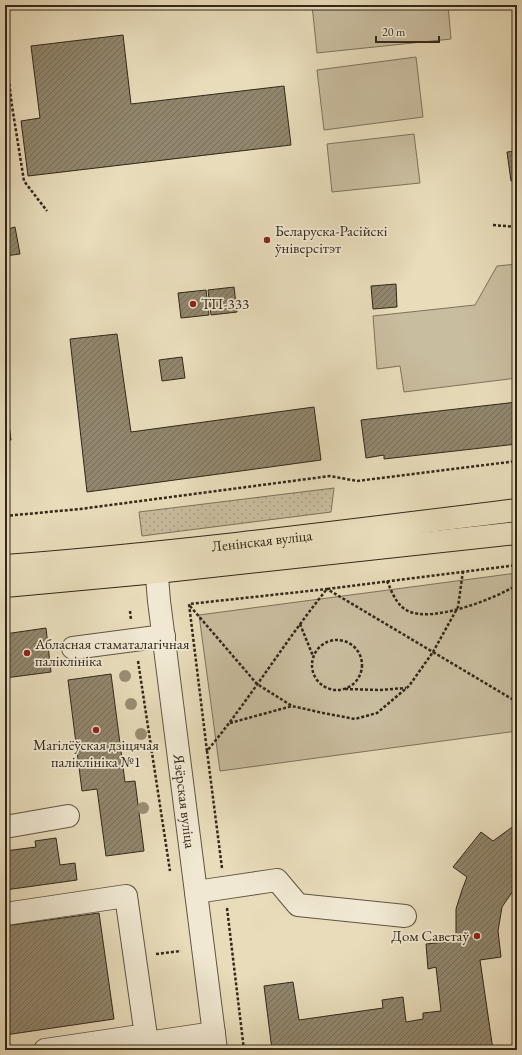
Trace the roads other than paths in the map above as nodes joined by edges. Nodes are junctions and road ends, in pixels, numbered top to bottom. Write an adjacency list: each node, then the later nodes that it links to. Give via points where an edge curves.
1 (517, 510): 3 (main road, Ленінская вуліца)
2 (517, 533): 3 (main road, Ленінская вуліца)
3 (364, 540): 4 (main road, Ленінская вуліца)
4 (156, 562): 5 (main road, Ленінская вуліца, via 85,560); 6 (main road, Ленінская вуліца); 7 (street, Язёрская вуліца)
5 (5, 566)
6 (5, 586)
7 (164, 636): 8 (street); 11 (street, Язёрская вуліца)
8 (74, 648)
9 (68, 816): 10 (street)
10 (5, 827)
11 (196, 892): 13 (street, via 277,880 298,905); 14 (street, Язёрская вуліца)
12 (5, 914): 15 (street, via 126,896)
13 (405, 916)
14 (215, 1042): 15 (street)
15 (147, 1043): 16 (street, via 133,1037)
16 (45, 1050)

